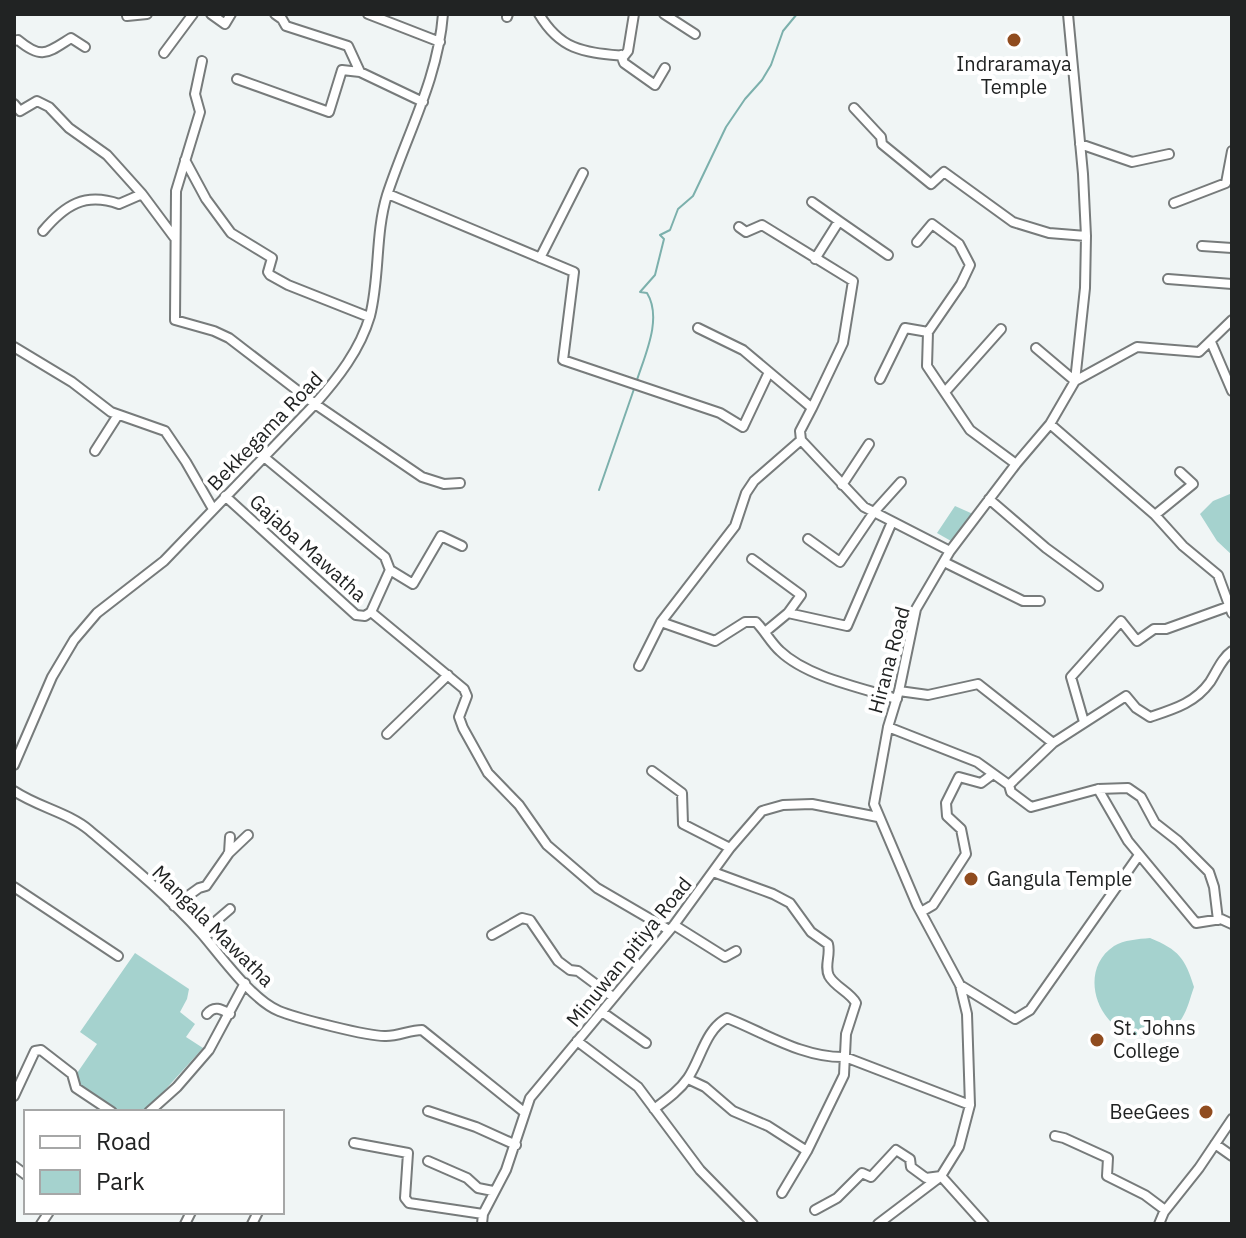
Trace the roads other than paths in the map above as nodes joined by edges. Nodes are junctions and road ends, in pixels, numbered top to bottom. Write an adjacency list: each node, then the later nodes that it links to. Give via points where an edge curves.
1 (147, 14): 12 (street)
2 (193, 14): 17 (street)
3 (211, 14): 4 (street, via 225,24)
4 (231, 14)
5 (275, 14): 21 (street, via 286,26 348,46)
6 (368, 14): 15 (street)
7 (443, 14): 15 (street, Bekkegama Road)
8 (539, 14): 18 (street, via 565,45)
9 (634, 14): 18 (street, via 628,51)
10 (664, 14): 13 (street)
11 (1068, 14): 26 (street, Hirana Road)
12 (127, 16)
13 (695, 34)
14 (14, 41): 16 (street, via 40,54 71,38)
15 (440, 42): 23 (street, Bekkegama Road)
16 (85, 47)
17 (164, 53)
18 (621, 55): 20 (street, via 624,63 655,85)
19 (202, 61): 29 (street, via 195,94 200,112)
20 (665, 68)
21 (360, 72): 22 (street, via 342,70 329,112); 23 (street)
22 (237, 79)
23 (423, 102): 33 (street, Bekkegama Road)
24 (854, 108): 39 (street, via 882,144 931,184 944,172 1013,222 1049,233)
25 (16, 110): 32 (street, via 43,103 107,155)
26 (1080, 144): 28 (street, via 1132,162); 39 (street, Hirana Road)
27 (1232, 151): 31 (street)
28 (1169, 154)
29 (185, 160): 40 (street, via 176,191); 49 (street, via 231,233 272,258 270,275)
30 (583, 173): 45 (street)
31 (1229, 185): 35 (street)
32 (142, 194): 38 (street, via 119,204 102,198 73,204); 40 (street)
33 (388, 194): 45 (street); 49 (street, Bekkegama Road)
34 (812, 202): 36 (street)
35 (1174, 203)
36 (839, 221): 44 (street); 46 (street)
37 (739, 227): 46 (street, via 746,232 762,225)
38 (43, 231)
39 (1086, 236): 59 (street, Hirana Road)
40 (174, 238): 62 (street, via 175,320 229,338)
41 (917, 242): 53 (street, via 932,224 959,244 970,265)
42 (1202, 246): 43 (street)
43 (1232, 248)
44 (888, 255)
45 (540, 258): 57 (street, via 574,272 563,360 720,413 743,427)
46 (815, 259): 63 (street, via 853,281 843,343)
47 (1168, 279): 48 (street)
48 (1232, 284)
49 (369, 317): 62 (street, Bekkegama Road, via 346,366)
50 (1232, 320): 54 (street)
51 (698, 328): 57 (street, via 743,350)
52 (1001, 329): 61 (street)
53 (928, 332): 58 (street, via 905,328); 61 (street, via 927,366)
54 (1211, 342): 59 (street, via 1199,352 1137,347); 60 (street)
55 (14, 347): 64 (street)
56 (1036, 348): 59 (street)
57 (769, 372): 63 (street)
58 (880, 379)
59 (1075, 381): 65 (street, Hirana Road)
60 (1232, 391)
61 (945, 392): 70 (street, via 970,430)
62 (315, 404): 69 (street, Bekkegama Road); 73 (street, via 422,477)
63 (812, 408): 66 (street)
64 (118, 415): 68 (street); 77 (street, via 165,431)
65 (1050, 424): 70 (street, Hirana Road); 79 (street)
66 (801, 440): 74 (street); 92 (street, via 754,481 735,526)
67 (869, 444): 74 (street)
68 (95, 451)
69 (264, 457): 75 (street, Bekkegama Road); 86 (street, via 385,557)
70 (1016, 464): 76 (street, Hirana Road)
71 (1180, 472): 79 (street, via 1193,484)
72 (901, 482): 78 (street)
73 (460, 483)
74 (842, 485): 78 (street)
75 (225, 496): 77 (street, Bekkegama Road); 90 (street, Gajaba Mawatha, via 356,615)
76 (989, 499): 83 (street, Hirana Road); 87 (street)
77 (213, 509): 102 (street, Bekkegama Road, via 164,561 97,613 74,640)
78 (874, 512): 80 (street); 81 (street, via 840,562)
79 (1155, 515): 89 (street, via 1218,575)
80 (892, 522): 83 (street); 91 (street, via 847,626)
81 (808, 539)
82 (462, 546): 86 (street, via 441,536 413,584)
83 (950, 551): 85 (street, Hirana Road)
84 (752, 559): 91 (street, via 801,595)
85 (944, 562): 88 (street, via 1023,601); 97 (street, Hirana Road, via 916,609)
86 (390, 570): 90 (street, Gajaba Mawatha)
87 (1098, 586)
88 (1040, 601)
89 (1231, 610): 98 (street, via 1154,629 1137,641 1121,621 1071,677)
90 (371, 612): 96 (street, Gajaba Mawatha)
91 (788, 613): 93 (street)
92 (661, 622): 93 (street, via 715,641 745,622 756,622); 95 (street)
93 (765, 632): 97 (street, via 791,661 835,680)
94 (1232, 651): 98 (street, via 1195,699 1179,708 1150,717 1126,696)
95 (639, 666)
96 (448, 675): 100 (street); 121 (street, Gajaba Mawatha, via 467,696 459,717 488,773 547,845 597,888)
97 (898, 695): 99 (street, Hirana Road); 101 (street, via 928,695 978,684)
98 (1084, 722): 101 (street)
99 (888, 727): 104 (street, via 977,762); 108 (street, Hirana Road, via 874,804)
100 (387, 734)
101 (1053, 743): 105 (street)
102 (14, 765)
103 (652, 771): 111 (street, via 682,793 683,824)
104 (993, 774): 105 (street); 118 (street, via 981,783 959,777 946,803 947,816 961,829 966,854 933,905)
105 (1009, 785): 106 (street, via 1031,807)
106 (1098, 789): 113 (street); 119 (street, via 1128,788 1141,797 1155,823 1209,872)
107 (14, 791): 116 (street, Mangala Mawatha, via 82,824)
108 (878, 817): 111 (street, Minuwan pitiya Road, via 812,804 783,805 762,811); 118 (street, Hirana Road)
109 (248, 835): 112 (street)
110 (230, 837): 112 (street)
111 (730, 848): 114 (street, Minuwan pitiya Road)
112 (228, 855): 116 (street, via 206,886)
113 (1139, 855): 119 (street, via 1196,923); 127 (street, via 1030,1010 1015,1019)
114 (713, 872): 121 (street, Minuwan pitiya Road); 134 (street, via 790,903 811,932 828,944 829,978 856,1003)
115 (14, 887): 125 (street)
116 (174, 906): 122 (street, Mangala Mawatha)
117 (230, 909): 122 (street)
118 (921, 912): 127 (street, Hirana Road)
119 (1218, 920): 120 (street)
120 (1232, 924)
121 (672, 928): 124 (street, via 725,957); 128 (street, Minuwan pitiya Road)
122 (202, 933): 126 (street, Mangala Mawatha)
123 (492, 935): 128 (street, via 522,918 530,920 558,961)
124 (736, 951)
125 (118, 956)
126 (245, 983): 131 (street); 142 (street, Mangala Mawatha, via 285,1013 384,1037 422,1030)
127 (960, 985): 137 (street, Hirana Road, via 967,1014)
128 (613, 997): 129 (street, Minuwan pitiya Road)
129 (602, 1012): 132 (street, Minuwan pitiya Road); 133 (street)
130 (207, 1014): 131 (street, via 218,1008)
131 (230, 1014): 140 (street, via 209,1050)
132 (577, 1041): 138 (street, via 620,1071); 142 (street, Minuwan pitiya Road, via 544,1078)
133 (646, 1043)
134 (845, 1057): 135 (street, via 801,1050 727,1018 713,1029); 137 (street); 148 (street, via 844,1075)
135 (688, 1079): 138 (street); 148 (street, via 733,1111)
136 (14, 1096): 139 (street, via 35,1051 41,1050 72,1074 76,1088)
137 (970, 1105): 151 (street, Hirana Road, via 959,1147)
138 (654, 1109): 157 (street, via 700,1170)
139 (109, 1110)
140 (151, 1110)
141 (428, 1111): 147 (street)
142 (524, 1112): 147 (street, Minuwan pitiya Road)
143 (1232, 1119): 146 (street)
144 (1055, 1136): 155 (street, via 1108,1158 1107,1176)
145 (354, 1143): 156 (street, via 408,1153 409,1203)
146 (1215, 1144): 149 (street); 155 (street)
147 (516, 1145): 152 (street, Minuwan pitiya Road)
148 (807, 1151): 153 (street)
149 (1232, 1156)
150 (428, 1161): 152 (street)
151 (941, 1176): 154 (street, via 926,1178 896,1150 871,1177 862,1173 837,1198); 158 (street); 159 (street)
152 (493, 1191): 156 (street, Minuwan pitiya Road)
153 (782, 1193)
154 (815, 1210)
155 (1165, 1210): 160 (street)
156 (482, 1219)
157 (753, 1224)
158 (878, 1224)
159 (984, 1224)
160 (1159, 1224)

